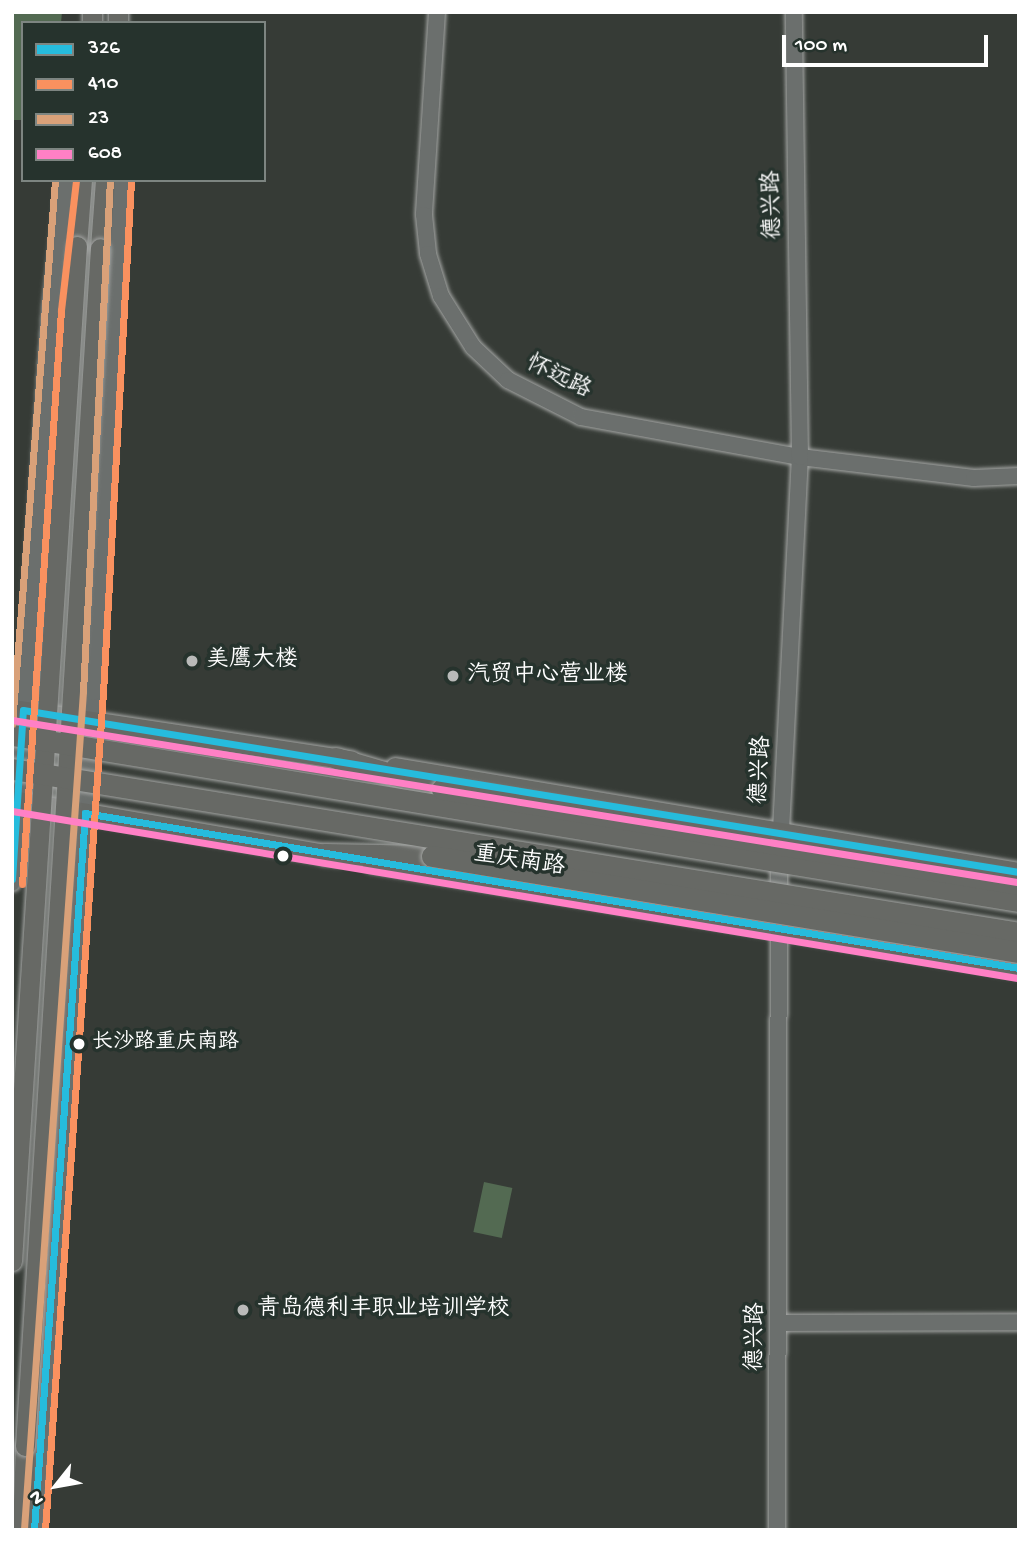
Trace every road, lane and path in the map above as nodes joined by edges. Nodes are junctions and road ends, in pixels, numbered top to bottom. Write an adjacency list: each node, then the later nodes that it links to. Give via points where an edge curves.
1 (437, 12): 7 (street, 怀远路, via 424,215 441,296 472,347 509,380 581,417)
2 (794, 12): 7 (street, 德兴路)
3 (66, 182): 9 (street)
4 (82, 182): 26 (main road, bridge)
5 (105, 182): 29 (main road, bridge)
6 (121, 182): 10 (street)
7 (800, 457): 8 (street, 怀远路, via 974,478); 16 (street, 德兴路)
8 (1019, 476)
9 (17, 710): 10 (main road); 14 (street)
10 (91, 721): 12 (main road); 15 (street)
11 (12, 734): 21 (highway, bridge)
12 (336, 758): 16 (main road); 20 (highway, bridge, via 442,789)
13 (12, 769): 23 (highway, bridge)
14 (15, 800): 15 (main road, 重庆南路); 19 (street)
15 (85, 813): 17 (main road, 重庆南路); 30 (street)
16 (782, 832): 18 (main road); 22 (street, 德兴路)
17 (324, 854): 22 (main road, 重庆南路); 24 (highway, bridge, via 432,856)
18 (1019, 872)
19 (12, 883)
20 (1019, 884)
21 (1019, 901)
22 (783, 931): 25 (main road, 重庆南路); 28 (street, 德兴路)
23 (1019, 933)
24 (1019, 952)
25 (1019, 968)
26 (12, 1261)
27 (1019, 1322): 28 (street)
28 (779, 1323): 31 (street, 德兴路)
29 (22, 1530)
30 (34, 1530)
31 (777, 1530)

